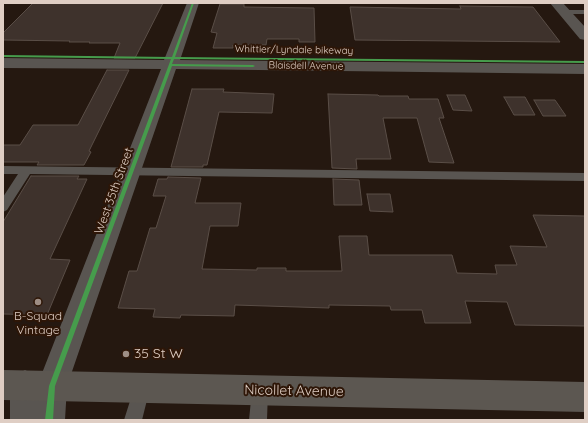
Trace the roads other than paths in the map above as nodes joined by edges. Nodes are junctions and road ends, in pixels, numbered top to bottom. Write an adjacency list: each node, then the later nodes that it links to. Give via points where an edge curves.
1 (193, 3): 6 (street, West 35th Street)
2 (560, 7): 3 (lane); 4 (street)
3 (585, 12)
4 (585, 36)
5 (3, 63): 6 (street, Blaisdell Avenue)
6 (170, 65): 7 (street, Blaisdell Avenue); 10 (street, West 35th Street)
7 (585, 69)
8 (3, 170): 9 (lane)
9 (26, 171): 10 (lane); 12 (lane)
10 (132, 172): 11 (lane); 13 (street, West 35th Street)
11 (585, 177)
12 (3, 207)
13 (27, 385): 14 (main road, Nicollet Avenue); 17 (street); 18 (street)
14 (142, 388): 15 (main road, Nicollet Avenue); 19 (lane)
15 (260, 390): 16 (main road, Nicollet Avenue); 20 (lane)
16 (585, 397)
17 (26, 420)
18 (48, 420)
19 (134, 420)
20 (258, 420)

